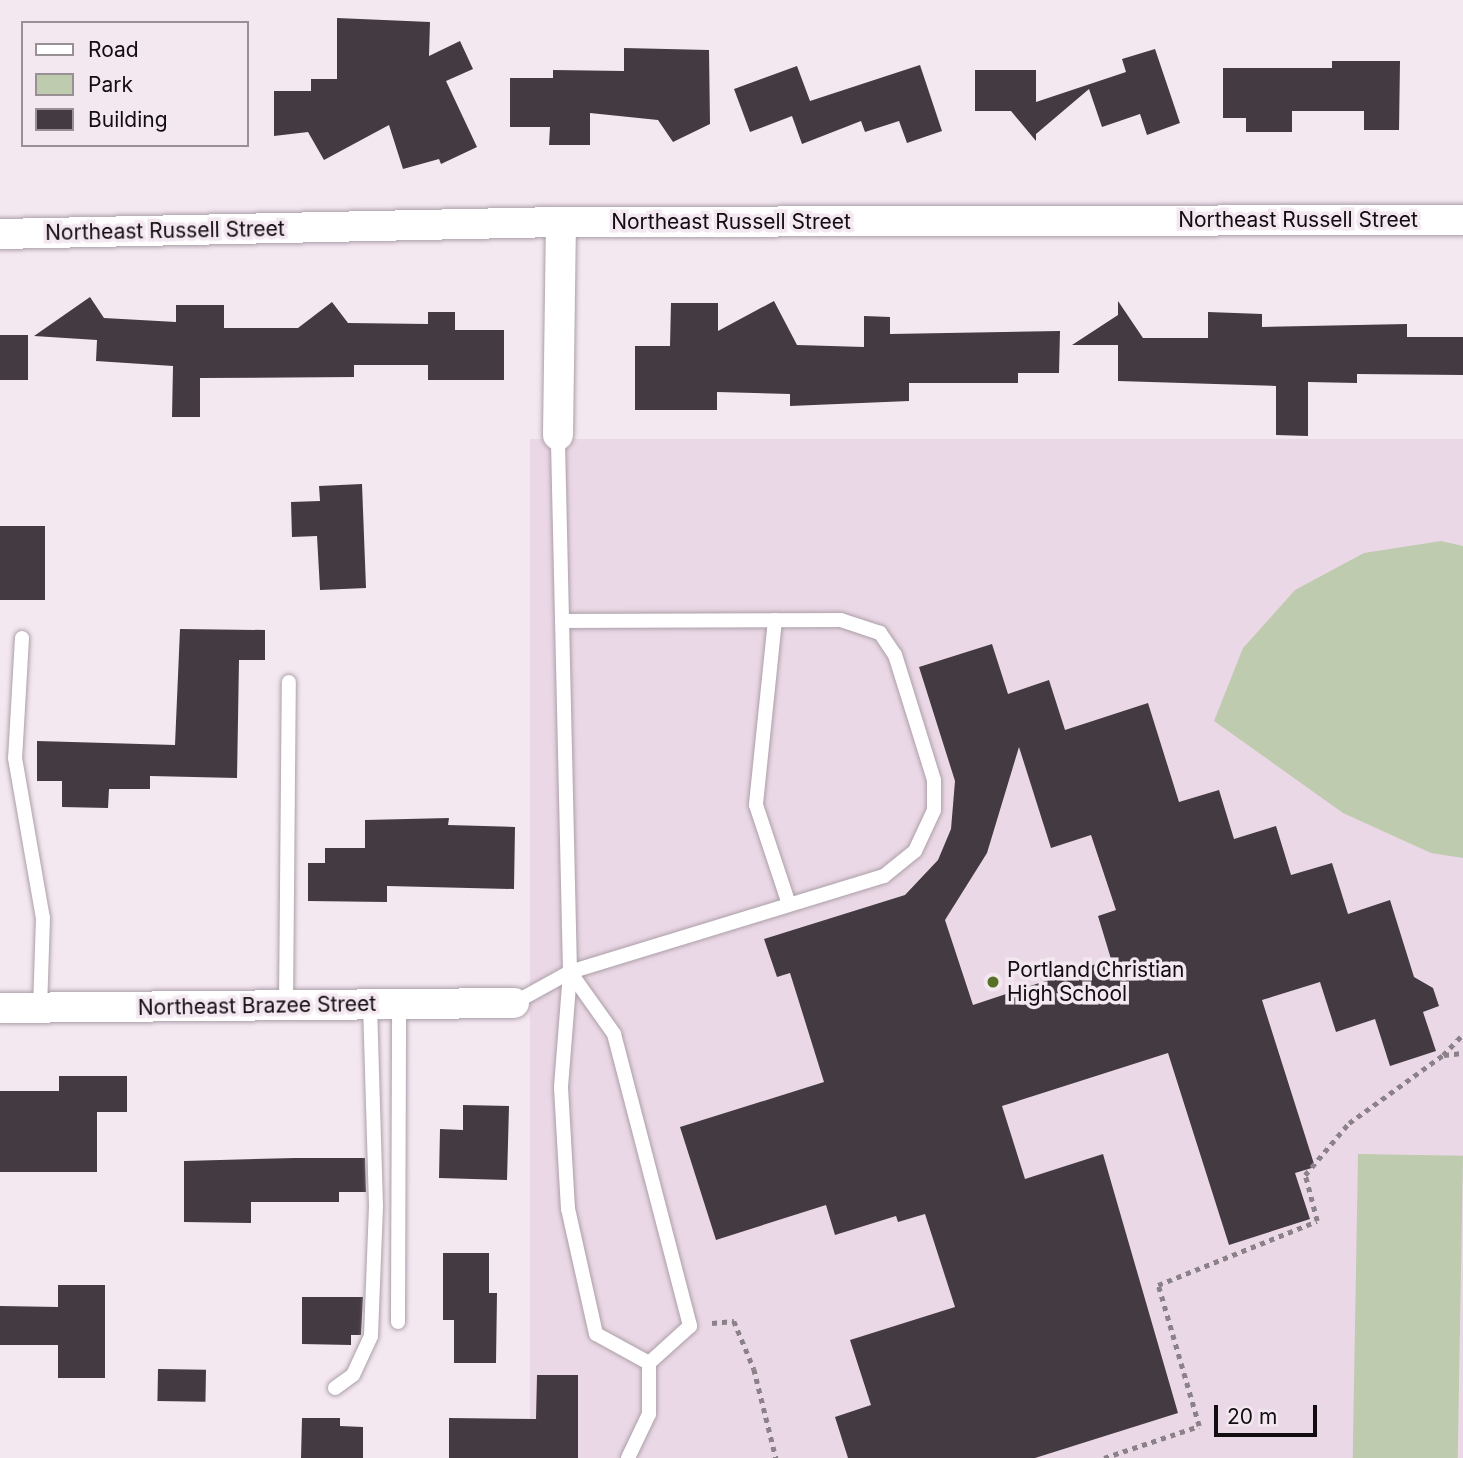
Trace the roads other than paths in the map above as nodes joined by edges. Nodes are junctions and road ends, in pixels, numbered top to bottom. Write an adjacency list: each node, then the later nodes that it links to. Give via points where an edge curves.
1 (1463, 220): 2 (street, Northeast Russell Street)
2 (561, 222): 3 (street, Northeast Russell Street); 4 (street)
3 (0, 234)
4 (558, 435): 6 (lane)
5 (775, 620): 6 (lane); 9 (lane, via 756,805); 9 (lane, via 841,620 880,633 895,655 934,780 934,810 915,851 884,876)
6 (562, 621): 10 (lane)
7 (22, 638): 15 (lane, via 15,758 43,918)
8 (289, 682): 13 (lane)
9 (789, 904): 10 (lane)
10 (570, 972): 11 (lane); 17 (lane, via 561,1087 568,1209 596,1334); 17 (lane, via 614,1034 690,1325)
11 (514, 1003): 12 (street, Northeast Brazee Street)
12 (384, 1004): 13 (street, Northeast Brazee Street); 16 (lane); 18 (lane, via 371,1336 353,1375)
13 (286, 1005): 15 (street, Northeast Brazee Street)
14 (0, 1008): 15 (street, Northeast Brazee Street)
15 (40, 1008)
16 (398, 1322)
17 (649, 1363): 19 (lane, via 649,1414)
18 (335, 1388)
19 (628, 1458)

